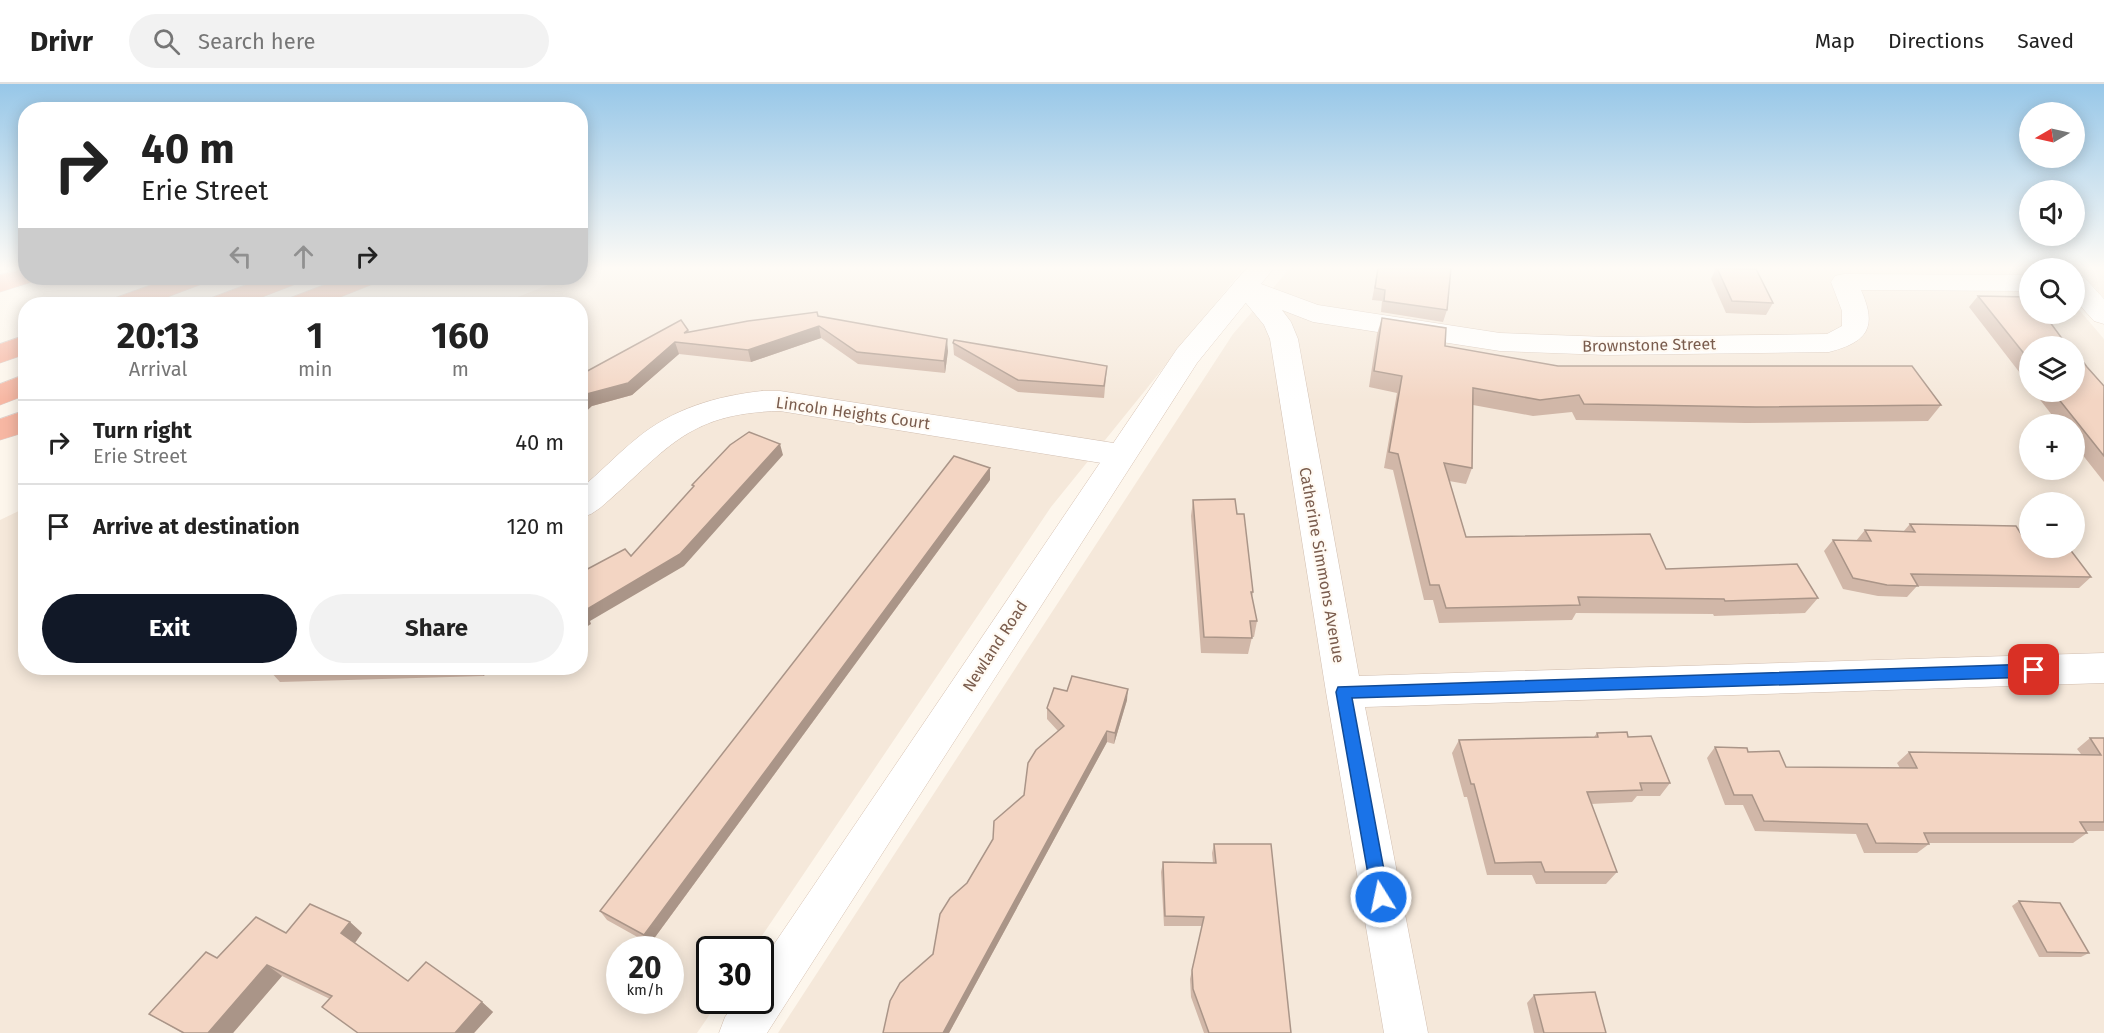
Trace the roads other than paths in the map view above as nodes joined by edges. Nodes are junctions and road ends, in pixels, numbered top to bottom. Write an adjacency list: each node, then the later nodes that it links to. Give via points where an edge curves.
1 (1224, 312): 11 (street, Newland Road, via 1187,356)
2 (1272, 312): 14 (street, Catherine Simmons Avenue, via 1284,339)
3 (1312, 312): 4 (street, Brownstone Street, via 1500,342 1608,346 1829,343 1839,341 1857,326)
4 (1857, 312)
5 (18, 347): 6 (highway)
6 (0, 354)
7 (18, 387): 8 (highway)
8 (0, 394)
9 (18, 423): 10 (highway)
10 (0, 430)
11 (1120, 455): 12 (street, Lincoln Heights Court, via 761,401 724,406 678,425); 15 (street, Newland Road)
12 (588, 499)
13 (2104, 668): 14 (street)
14 (1344, 692): 16 (street, Catherine Simmons Avenue)
15 (741, 1033)
16 (1406, 1033)

